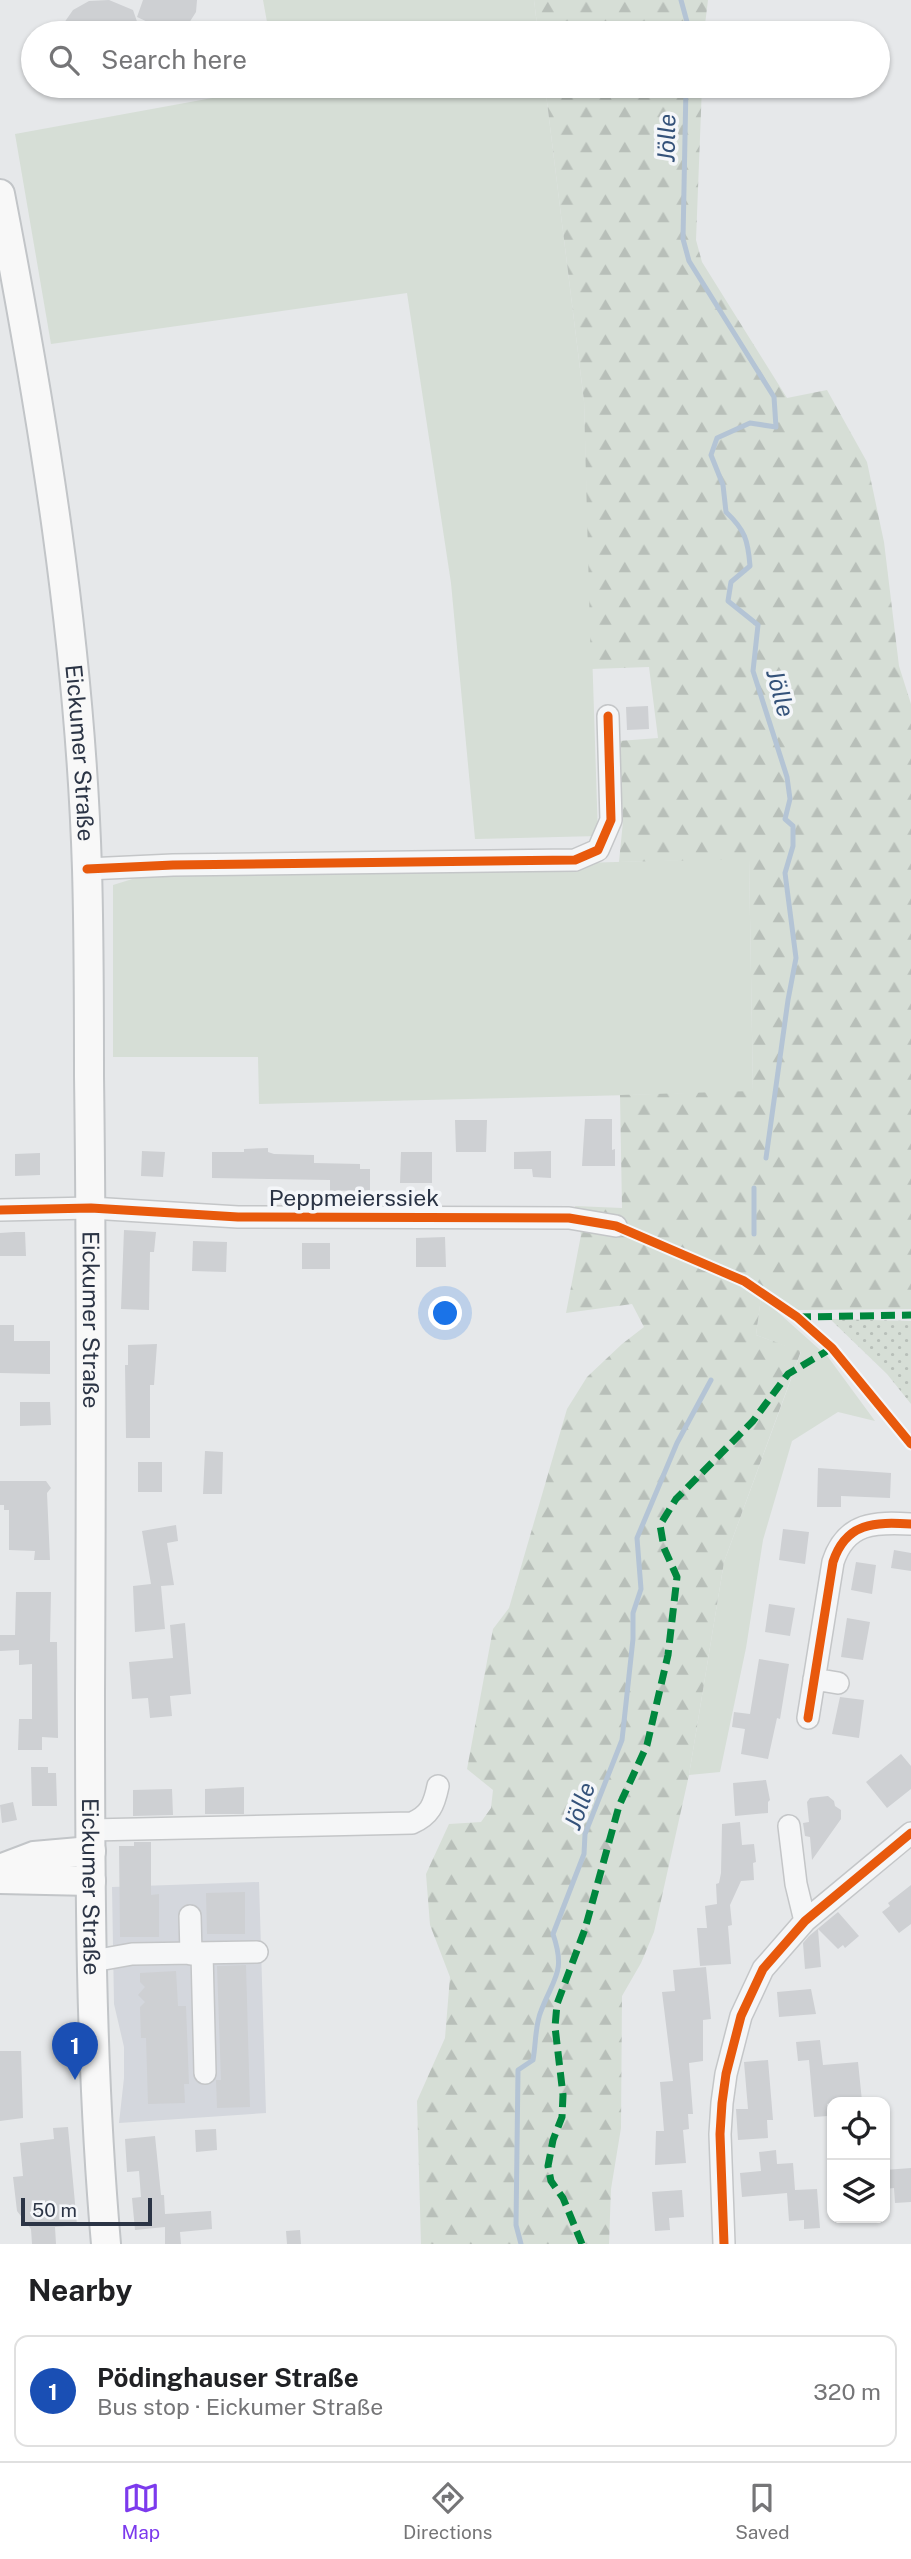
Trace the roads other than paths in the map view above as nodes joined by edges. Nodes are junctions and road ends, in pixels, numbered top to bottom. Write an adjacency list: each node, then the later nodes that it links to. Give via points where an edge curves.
1 (0, 194): 3 (main road, Eickumer Straße, via 43,423 62,560 74,664)
2 (608, 716): 3 (street, via 611,820 598,850 575,860)
3 (87, 869): 4 (main road, Eickumer Straße)
4 (91, 1208): 5 (street, Peppmeierssiek); 6 (street, Peppmeierssiek, via 237,1217 569,1218); 14 (main road, Eickumer Straße)
5 (0, 1210)
6 (616, 1226)
7 (911, 1524): 8 (street, via 873,1522 837,1550)
8 (814, 1679): 9 (street); 10 (street)
9 (838, 1683)
10 (808, 1718)
11 (438, 1786): 14 (street, via 433,1807 412,1823)
12 (789, 1826): 19 (street)
13 (911, 1833): 19 (street)
14 (91, 1840): 15 (main road); 17 (main road, Eickumer Straße)
15 (0, 1869)
16 (0, 1879): 17 (main road)
17 (91, 1881): 22 (main road, Eickumer Straße)
18 (190, 1916): 21 (street)
19 (805, 1921): 25 (street, via 763,1969 741,2015 726,2074 720,2134)
20 (257, 1952): 21 (street)
21 (197, 1953): 22 (street, via 132,1954); 23 (street)
22 (93, 1961): 24 (main road, Eickumer Straße)
23 (205, 2073)
24 (106, 2244)
25 (724, 2244)

